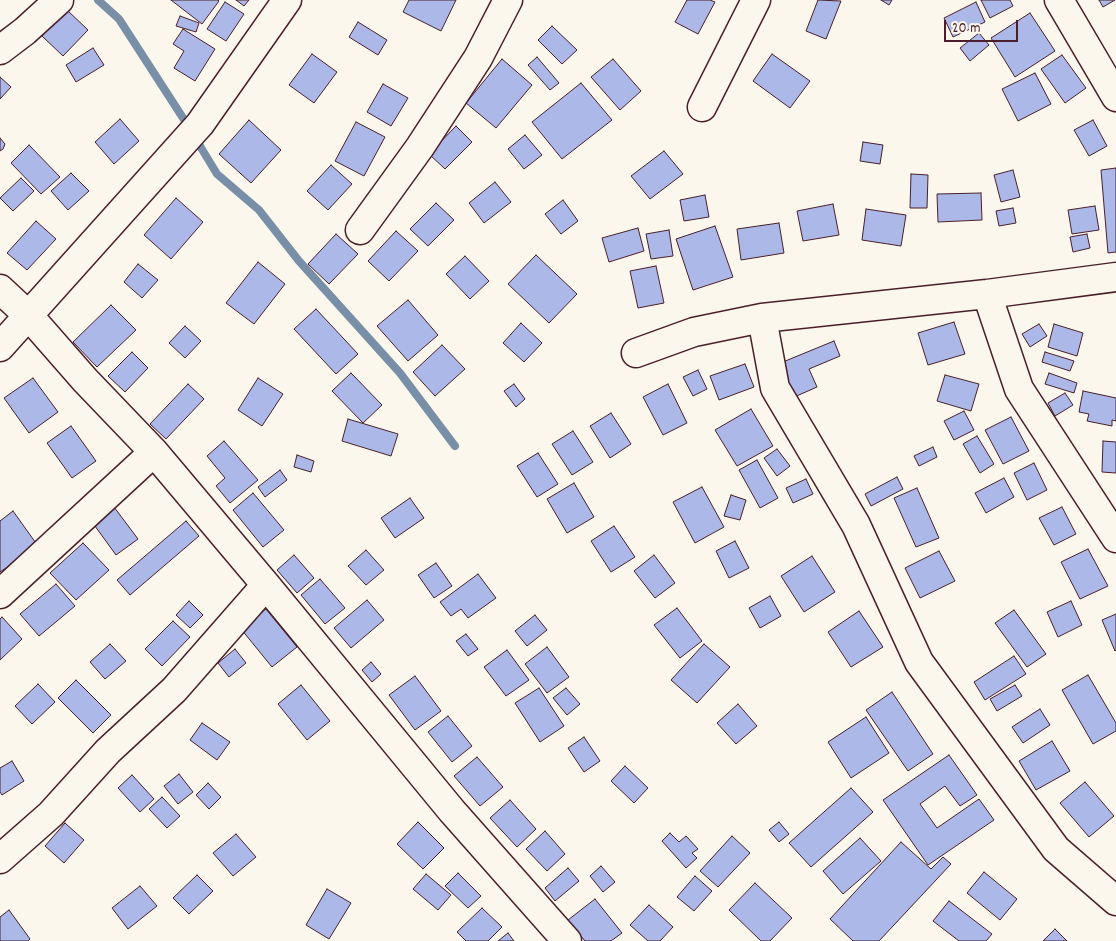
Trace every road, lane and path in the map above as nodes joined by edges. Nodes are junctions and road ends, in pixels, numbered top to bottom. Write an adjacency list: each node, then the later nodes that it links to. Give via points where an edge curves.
1 (59, 0): 6 (street)
2 (287, 0): 13 (street, via 193,133)
3 (508, 0): 9 (street, via 478,58 420,147)
4 (756, 0): 8 (street)
5 (1059, 0): 7 (street)
6 (0, 50)
7 (1116, 96)
8 (702, 107)
9 (360, 230)
10 (1116, 277): 12 (street)
11 (0, 289): 13 (street)
12 (987, 294): 14 (street); 18 (street, via 1020,389)
13 (29, 316): 15 (street); 17 (street)
14 (762, 318): 16 (street, via 694,332); 22 (street, via 775,388 856,525 919,662 1056,849)
15 (0, 347)
16 (636, 353)
17 (154, 452): 19 (street); 20 (street)
18 (1116, 538)
19 (266, 585): 21 (street, via 174,690 108,750 51,814); 23 (street, via 452,811)
20 (0, 594)
21 (0, 859)
22 (1116, 901)
23 (567, 941)

